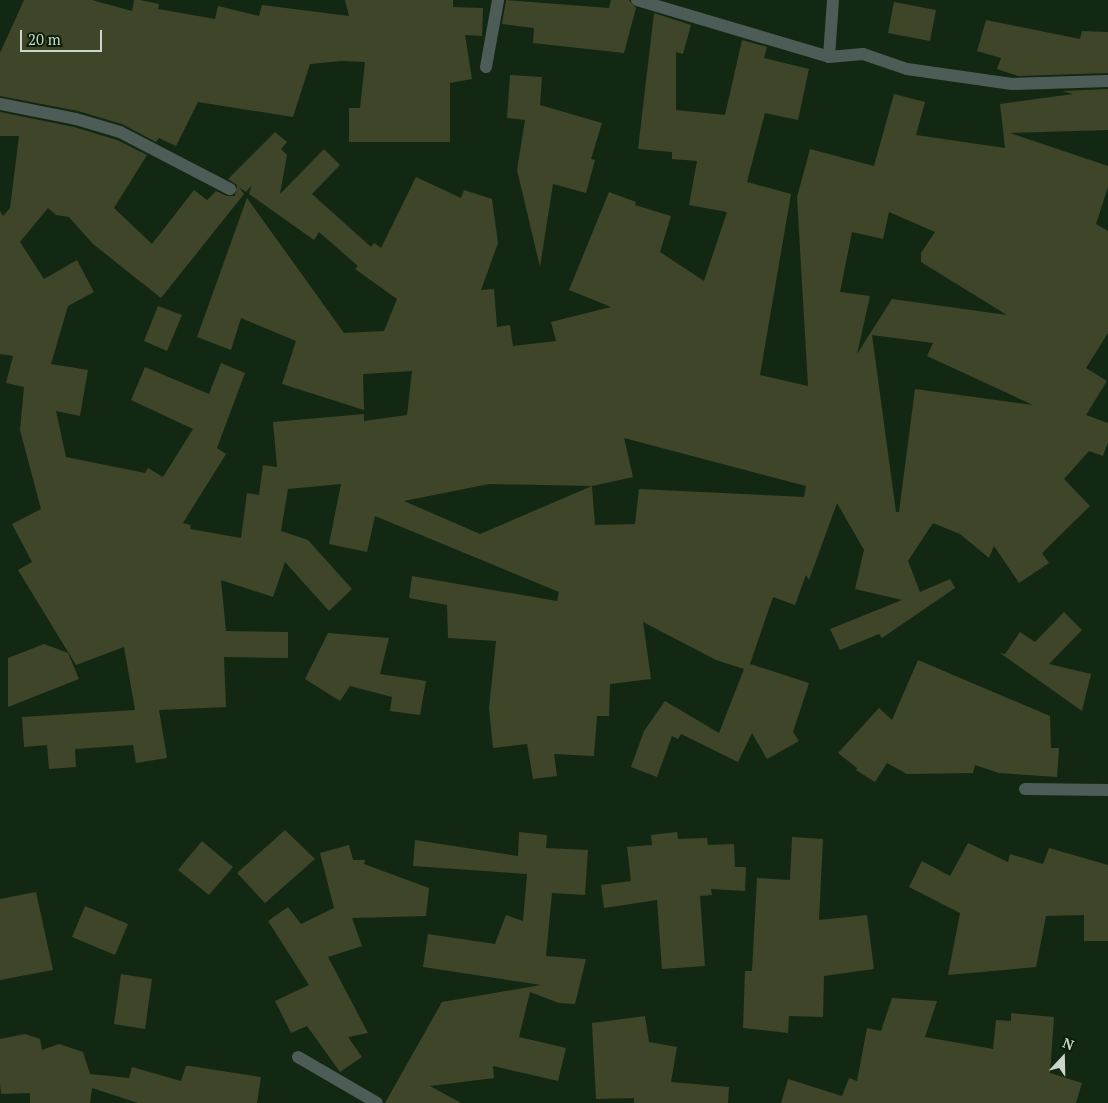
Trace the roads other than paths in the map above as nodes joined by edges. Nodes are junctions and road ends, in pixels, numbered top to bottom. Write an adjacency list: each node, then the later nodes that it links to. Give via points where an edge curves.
1 (498, 0): 5 (street)
2 (637, 0): 4 (street)
3 (833, 0): 4 (street)
4 (829, 58): 6 (street, via 864,54 907,69 1012,84)
5 (486, 67)
6 (1108, 81)
7 (0, 104): 8 (street, via 76,119 120,132)
8 (230, 189)
9 (1025, 789): 10 (street)
10 (1108, 790)
11 (298, 1057): 12 (street)
12 (377, 1103)

